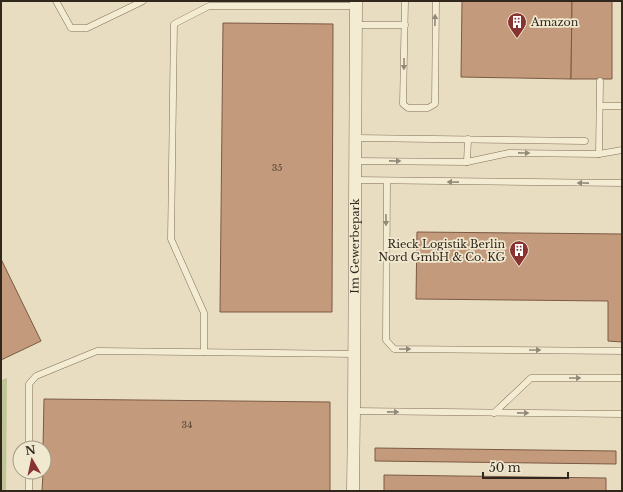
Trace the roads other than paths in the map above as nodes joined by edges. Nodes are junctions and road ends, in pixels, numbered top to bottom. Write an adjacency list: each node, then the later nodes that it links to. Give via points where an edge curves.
1 (56, 1): 2 (lane, via 71,28 87,28)
2 (143, 1)
3 (405, 1): 7 (lane)
4 (436, 1): 7 (lane, one-way to 4, via 404,104 408,108 428,108 434,104)
5 (356, 3): 6 (street, Im Gewerbepark); 22 (lane, via 209,6 174,24 171,239 204,313)
6 (356, 25): 7 (lane); 11 (street, Im Gewerbepark)
7 (405, 25)
8 (600, 81): 9 (lane)
9 (600, 106): 10 (lane); 15 (lane)
10 (622, 106)
11 (356, 138): 12 (lane); 16 (street, Im Gewerbepark)
12 (468, 139): 13 (lane); 17 (lane)
13 (584, 141)
14 (622, 150): 15 (lane)
15 (599, 154): 17 (lane, one-way to 15, via 509,153)
16 (356, 161): 17 (lane, one-way to 17); 18 (street, Im Gewerbepark)
17 (467, 162)
18 (355, 180): 19 (lane); 23 (street, Im Gewerbepark)
19 (386, 181): 20 (lane, one-way to 19); 21 (lane, one-way to 21, via 386,340 394,349)
20 (622, 183)
21 (622, 351)
22 (204, 352): 23 (lane); 28 (lane, via 97,351 36,376 29,384)
23 (355, 354): 25 (street, Im Gewerbepark)
24 (622, 378): 26 (lane, one-way to 24, via 531,378)
25 (354, 411): 26 (lane, one-way to 26); 31 (street, Im Gewerbepark)
26 (494, 413): 27 (lane, one-way to 27)
27 (622, 414)
28 (29, 440)
29 (29, 480): 30 (lane)
30 (29, 491)
31 (353, 491)

